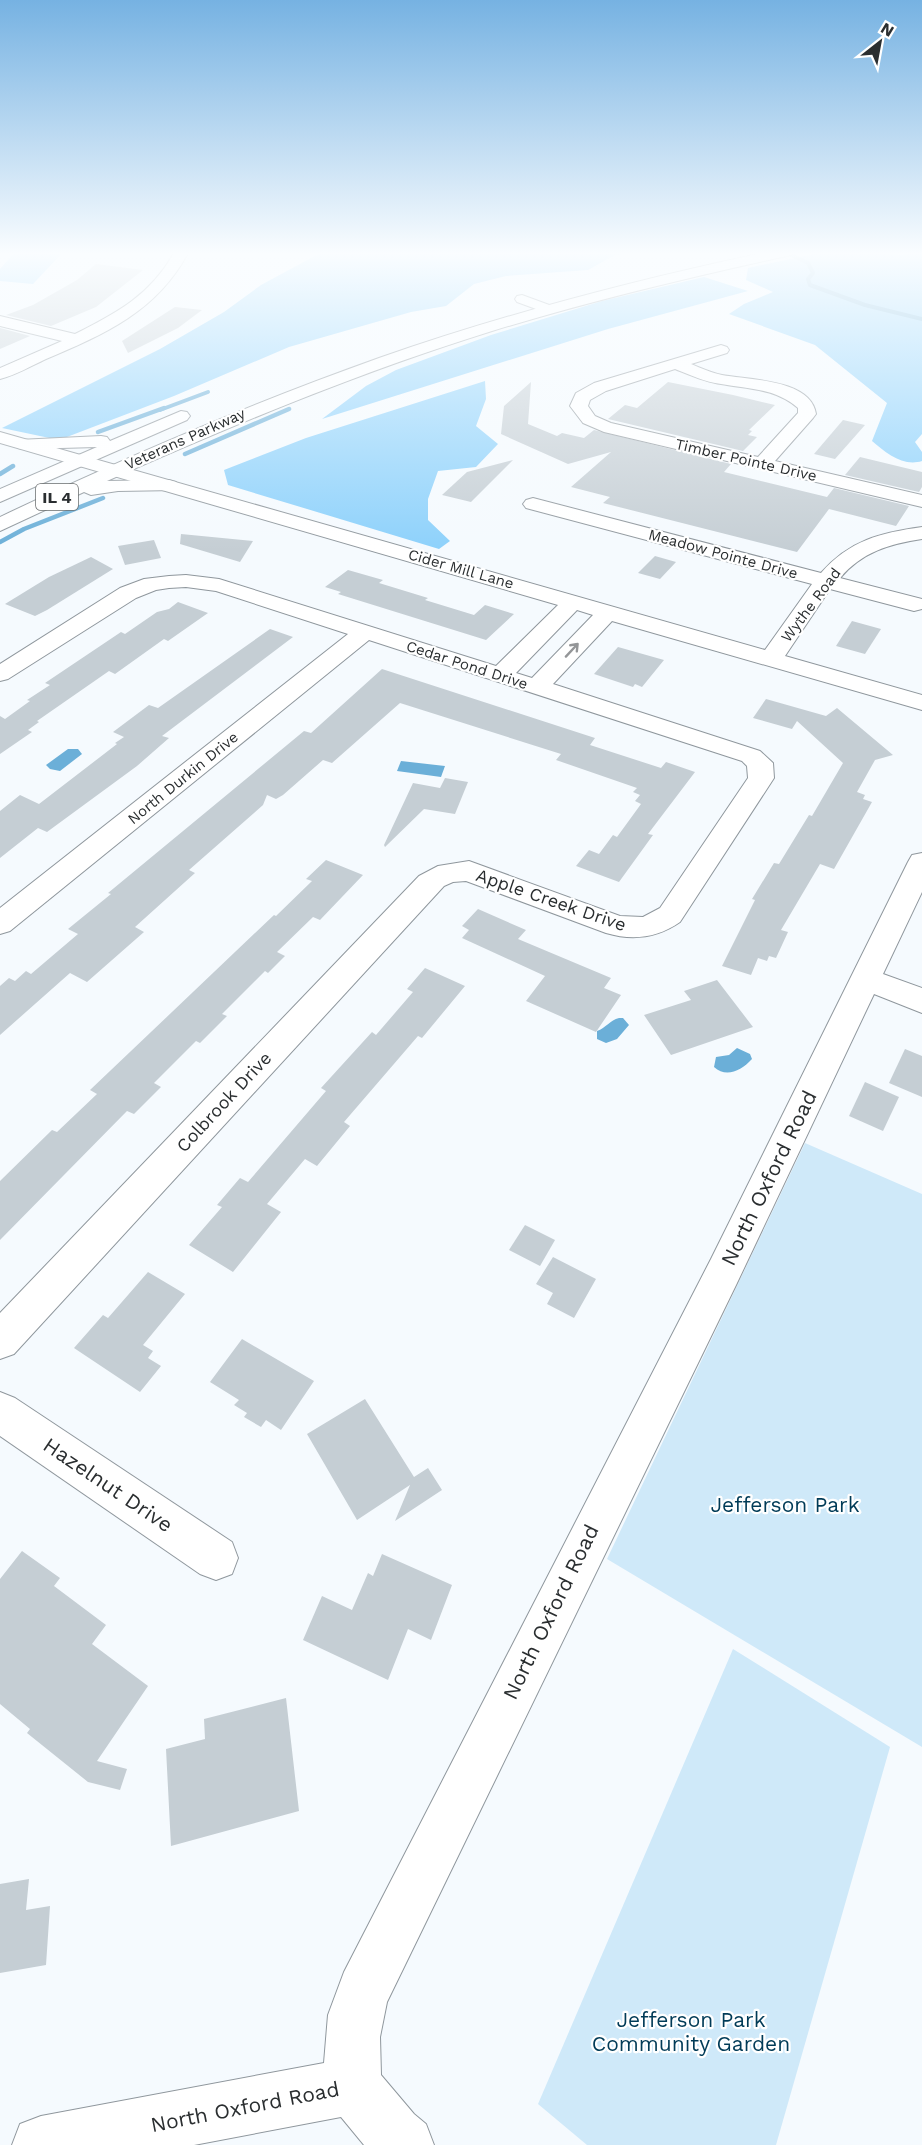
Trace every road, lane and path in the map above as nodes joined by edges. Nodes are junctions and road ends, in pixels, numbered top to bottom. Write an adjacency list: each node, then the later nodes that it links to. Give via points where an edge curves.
1 (49, 351): 6 (main road)
2 (411, 351): 9 (main road, Veterans Parkway / IL 4)
3 (717, 351): 4 (main road)
4 (674, 363): 12 (main road, via 709,376 771,386 793,395 806,406 807,414); 12 (main road, Timber Pointe Drive, via 594,390 582,397 579,406 586,418 605,428)
5 (319, 367): 13 (main road, via 132,450 120,458)
6 (0, 374)
7 (196, 410): 8 (main road, Veterans Parkway / IL 4)
8 (135, 435): 10 (main road, via 86,443); 11 (main road, Veterans Parkway / IL 4)
9 (185, 437): 13 (main road, Veterans Parkway / IL 4); 15 (main road, via 161,455 156,465 162,477)
10 (11, 440): 11 (main road, Cider Mill Lane); 14 (main road, via 39,456 40,464)
11 (78, 459): 13 (main road, Cider Mill Lane); 14 (main road, Veterans Parkway / IL 4); 19 (main road, via 77,467 69,474)
12 (762, 464): 17 (main road, Timber Pointe Drive)
13 (114, 470): 15 (main road, Cider Mill Lane); 20 (main road, Veterans Parkway / IL 4)
14 (21, 486): 16 (main road, Veterans Parkway / IL 4)
15 (176, 488): 21 (main road, via 93,488); 24 (main road, Cider Mill Lane)
16 (0, 496)
17 (922, 501)
18 (533, 504): 23 (main road, Meadow Pointe Drive)
19 (0, 509)
20 (0, 525)
21 (0, 533)
22 (922, 533): 23 (main road, Wythe Road, via 859,550)
23 (827, 581): 25 (main road, Meadow Pointe Drive); 28 (main road, Wythe Road)
24 (573, 602): 26 (main road, Cider Mill Lane); 30 (main road)
25 (914, 604)
26 (608, 612): 28 (main road, Cider Mill Lane); 31 (main road, one-way to 26)
27 (365, 632): 29 (main road, Cedar Pond Drive, via 219,585 169,582 118,598); 30 (main road, Cedar Pond Drive); 35 (main road, North Durkin Drive)
28 (771, 659): 32 (main road, Cider Mill Lane)
29 (0, 674)
30 (500, 675): 31 (main road, Cedar Pond Drive)
31 (537, 687): 36 (main road, Cedar Pond Drive, via 764,763 761,778 670,915)
32 (922, 703)
33 (922, 862): 37 (main road, North Oxford Road)
34 (453, 867): 36 (main road, Apple Creek Drive, via 616,926); 39 (main road, Colbrook Drive, via 429,883)
35 (0, 924)
36 (651, 934)
37 (866, 979): 38 (main road); 42 (main road, North Oxford Road, via 363,1991 350,2037)
38 (922, 1001)
39 (0, 1341)
40 (0, 1412): 41 (main road, Hazelnut Drive)
41 (216, 1558)
42 (353, 2086): 43 (main road, North Oxford Road); 44 (main road)
43 (41, 2145)
44 (405, 2145)

